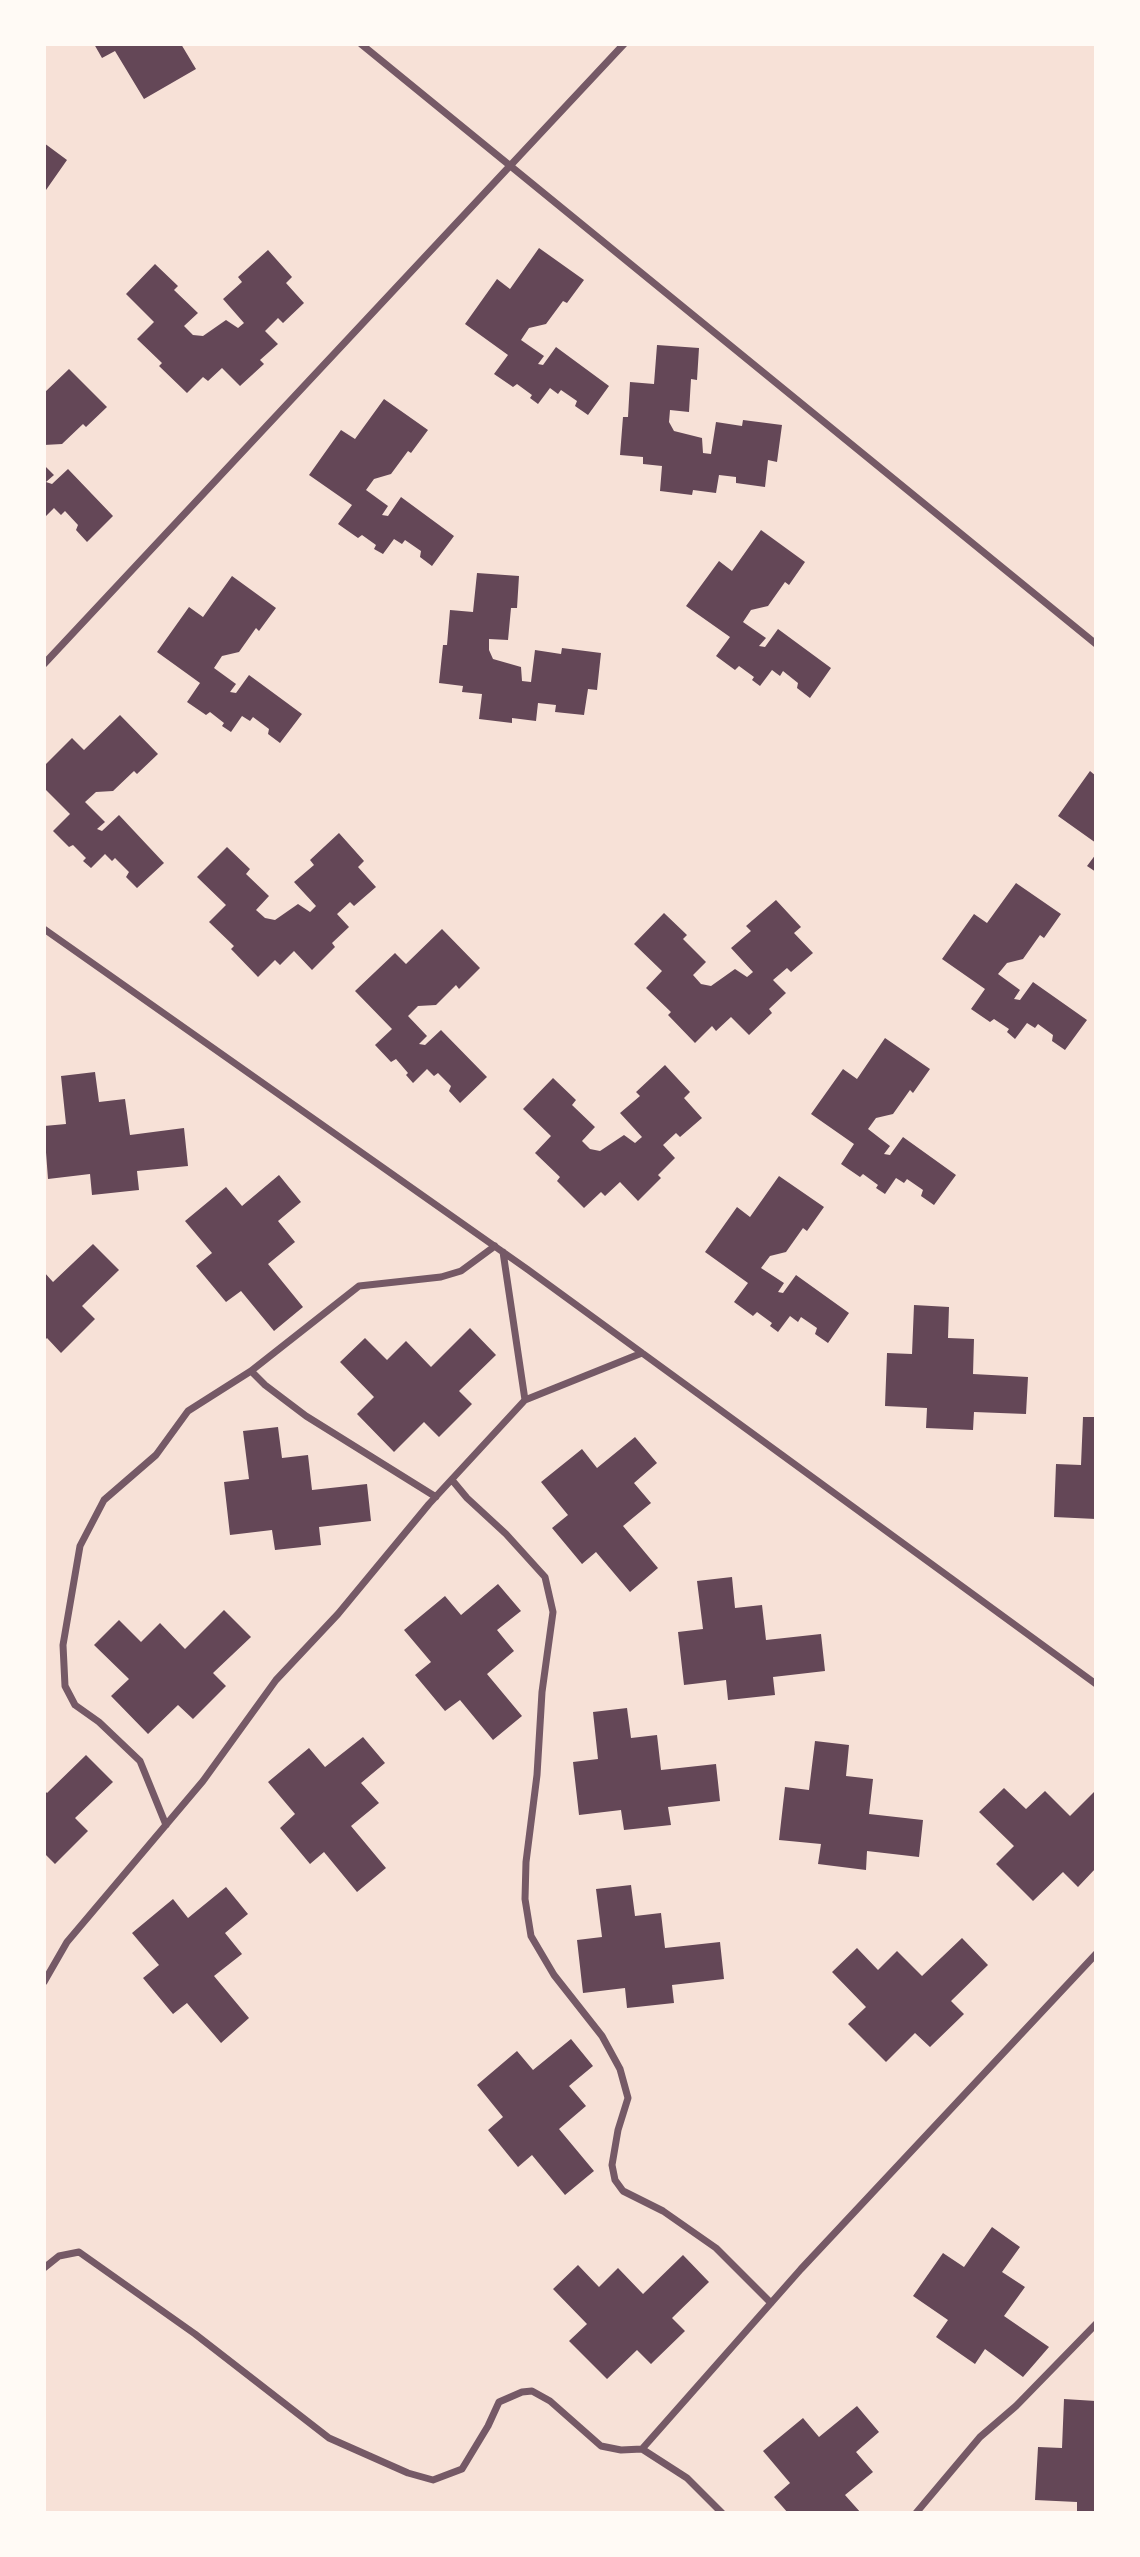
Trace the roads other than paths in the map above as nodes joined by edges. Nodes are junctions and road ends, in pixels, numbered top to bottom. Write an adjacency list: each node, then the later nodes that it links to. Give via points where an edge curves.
1 (361, 44): 3 (street)
2 (624, 44): 3 (street)
3 (511, 166): 4 (street); 5 (street)
4 (1096, 644)
5 (44, 664)
6 (44, 929): 7 (street)
7 (495, 1246): 8 (street); 10 (street, via 461,1271 359,1286)
8 (503, 1252): 9 (street); 11 (street)
9 (642, 1353): 11 (street); 14 (street)
10 (251, 1371): 13 (street, via 306,1416); 15 (street, via 188,1411 156,1455 104,1500 80,1546 64,1645 65,1686 75,1705 140,1761)
11 (525, 1400): 12 (street)
12 (452, 1480): 13 (street); 19 (street, via 545,1577 553,1612 525,1899 531,1936 620,2069 628,2098 612,2165 615,2180 623,2191 663,2211 716,2248)
13 (436, 1497): 15 (street, via 276,1680)
14 (1096, 1684)
15 (166, 1825): 17 (street, via 67,1942)
16 (1096, 1954): 19 (street)
17 (44, 1982)
18 (44, 2267): 21 (street, via 60,2256 79,2252 329,2438 433,2480 462,2469 499,2402 522,2392 532,2391 551,2400 601,2446)
19 (771, 2303): 21 (street)
20 (1096, 2324): 23 (street, via 980,2437)
21 (642, 2448): 22 (street, via 687,2478)
22 (722, 2513)
23 (916, 2513)

